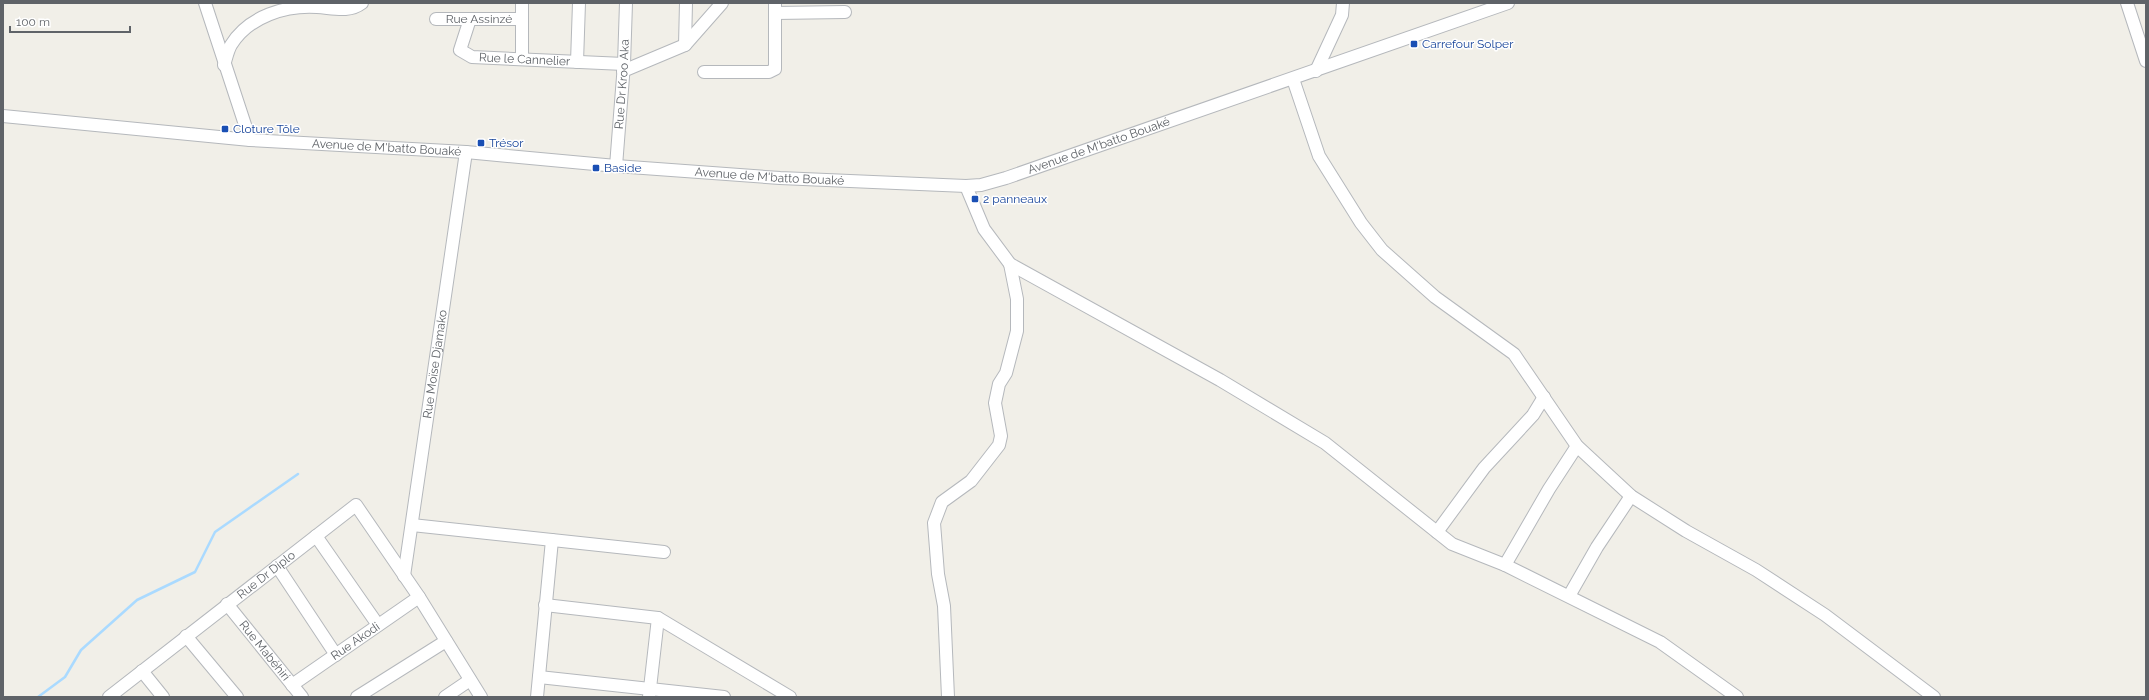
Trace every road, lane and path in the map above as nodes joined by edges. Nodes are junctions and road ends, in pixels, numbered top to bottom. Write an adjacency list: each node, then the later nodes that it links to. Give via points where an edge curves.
1 (205, 3): 20 (street)
2 (362, 3): 20 (street, via 356,8 345,9 296,6 266,16 244,29 231,45)
3 (522, 3): 15 (street)
4 (579, 3): 19 (street)
5 (626, 3): 21 (street, Rue Dr Kroo Aka)
6 (686, 3): 16 (street)
7 (722, 3): 16 (street)
8 (1343, 3): 22 (street, via 1342,15)
9 (1508, 3): 22 (street, Avenue de M'batto Bouaké)
10 (2126, 3): 18 (street)
11 (775, 8): 12 (street); 23 (street, via 775,69 769,72)
12 (845, 12)
13 (436, 18): 14 (street, Rue Assinzé)
14 (470, 19): 15 (street, Rue Assinzé); 17 (street, Rue le Cannelier, via 460,50 472,57)
15 (522, 20): 17 (street)
16 (685, 45): 21 (street)
17 (522, 59): 19 (street, Rue le Cannelier)
18 (2146, 61)
19 (577, 62): 21 (street, Rue le Cannelier)
20 (224, 65): 26 (street)
21 (623, 68): 28 (street, Rue Dr Kroo Aka)
22 (1316, 71): 24 (street, Avenue de M'batto Bouaké)
23 (704, 72)
24 (1293, 79): 29 (street, Avenue de M'batto Bouaké, via 1006,178); 31 (street, via 1319,156 1361,223 1378,245 1436,297 1514,354)
25 (3, 116): 26 (street, Avenue de M'batto Bouaké)
26 (250, 140): 27 (street, Avenue de M'batto Bouaké)
27 (466, 152): 28 (street, Avenue de M'batto Bouaké); 34 (street, Rue Moïse Djamako)
28 (616, 166): 29 (street, Avenue de M'batto Bouaké, via 780,178)
29 (966, 186): 30 (street, via 984,228)
30 (1010, 264): 35 (street, via 1220,380 1324,443); 66 (street, via 1017,299 1018,331 995,403 1001,436 1000,445 970,481 942,502 934,523 938,574 944,606)
31 (1544, 397): 32 (street); 35 (street, via 1533,415 1484,468)
32 (1577, 446): 33 (street); 39 (street)
33 (1631, 496): 42 (street, via 1597,546); 68 (street, via 1686,531 1756,570 1825,615)
34 (412, 525): 37 (street); 41 (street, Rue Moïse Djamako)
35 (1437, 532): 39 (street, via 1452,544)
36 (316, 536): 40 (street, Rue Dr Diplo); 41 (street, Rue Dr Diplo, via 356,505); 47 (street)
37 (552, 540): 38 (street); 45 (street)
38 (664, 552)
39 (1505, 565): 42 (street)
40 (277, 566): 44 (street, Rue Dr Diplo); 50 (street)
41 (404, 576): 43 (street)
42 (1569, 596): 67 (street, via 1660,642)
43 (418, 597): 47 (street, Rue Akodi); 49 (street)
44 (227, 604): 48 (street, Rue Dr Diplo); 54 (street, Rue Mabéhiri)
45 (546, 605): 46 (street); 52 (street)
46 (658, 618): 55 (street); 65 (street)
47 (378, 626): 50 (street, Rue Akodi)
48 (186, 636): 51 (street, Rue Dr Diplo); 58 (street)
49 (446, 641): 53 (street); 60 (street)
50 (336, 655): 54 (street, Rue Akodi)
51 (142, 671): 56 (street, Rue Dr Diplo); 57 (street)
52 (539, 677): 55 (street); 63 (street)
53 (470, 680): 61 (street); 62 (street)
54 (292, 685): 59 (street, Rue Mabéhiri)
55 (650, 693): 64 (street)
56 (109, 697)
57 (163, 697)
58 (237, 697)
59 (302, 697)
60 (357, 697)
61 (445, 697)
62 (481, 697)
63 (537, 697)
64 (724, 697)
65 (790, 697)
66 (948, 697)
67 (1737, 697)
68 (1934, 697)

